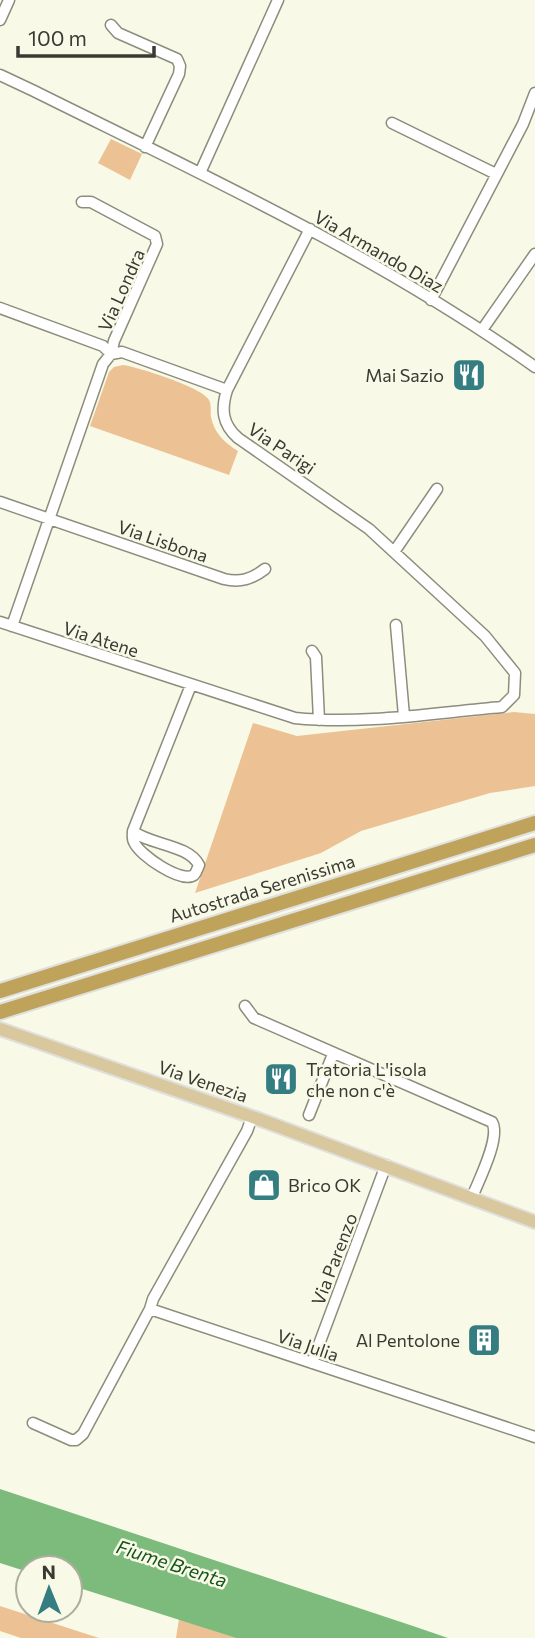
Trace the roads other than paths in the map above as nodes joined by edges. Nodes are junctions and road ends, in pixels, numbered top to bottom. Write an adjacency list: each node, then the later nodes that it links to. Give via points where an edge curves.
1 (9, 0): 3 (street)
2 (278, 0): 9 (street)
3 (0, 20)
4 (111, 25): 8 (street, via 118,33 177,59 180,66)
5 (0, 75): 8 (street, Via Armando Diaz)
6 (535, 93): 10 (street)
7 (392, 123): 10 (street)
8 (145, 147): 9 (street, Via Armando Diaz)
9 (200, 173): 12 (street, Via Armando Diaz)
10 (496, 174): 14 (street)
11 (82, 202): 17 (street, Via Londra, via 91,202 157,240)
12 (310, 229): 14 (street, Via Armando Diaz); 19 (street, Via Parigi)
13 (535, 254): 16 (street)
14 (431, 300): 16 (street, Via Armando Diaz)
15 (0, 308): 17 (street, Via Londra, via 103,346)
16 (482, 330): 18 (street, Via Armando Diaz)
17 (111, 354): 19 (street, Via Londra, via 122,352); 22 (street, via 103,364)
18 (535, 368)
19 (227, 390): 23 (street, Via Parigi, via 223,416 233,434 369,529)
20 (437, 489): 23 (street)
21 (0, 502): 22 (street, Via Lisbona)
22 (49, 519): 24 (street, Via Lisbona, via 231,581 255,577); 27 (street)
23 (394, 552): 30 (street, Via Parigi, via 492,645 515,673)
24 (265, 569)
25 (0, 622): 27 (street, Via Atene)
26 (396, 625): 31 (street)
27 (12, 626): 29 (street, Via Atene)
28 (312, 651): 32 (street)
29 (191, 685): 32 (street, Via Atene, via 283,715); 34 (street)
30 (515, 691): 31 (street, Via Atene, via 502,707)
31 (404, 716): 32 (street, Via Atene)
32 (319, 720)
33 (535, 823): 36 (highway, Autostrada Serenissima)
34 (132, 831): 34 (street, via 134,843 149,859 181,877 197,871 199,865 188,855)
35 (535, 845): 38 (highway)
36 (0, 990)
37 (245, 1006): 40 (street, via 254,1018)
38 (0, 1012)
39 (0, 1030): 42 (main road, Via Venezia)
40 (333, 1054): 41 (street); 44 (street, via 492,1122 494,1140)
41 (309, 1115)
42 (252, 1117): 43 (main road, Via Venezia); 46 (street)
43 (386, 1165): 44 (main road, Via Venezia); 47 (street, Via Parenzo)
44 (472, 1196): 45 (main road, Via Venezia)
45 (535, 1222)
46 (150, 1309): 47 (street, Via Julia); 48 (street, via 80,1437 71,1440)
47 (312, 1363): 49 (street, Via Julia)
48 (33, 1423)
49 (535, 1437)

